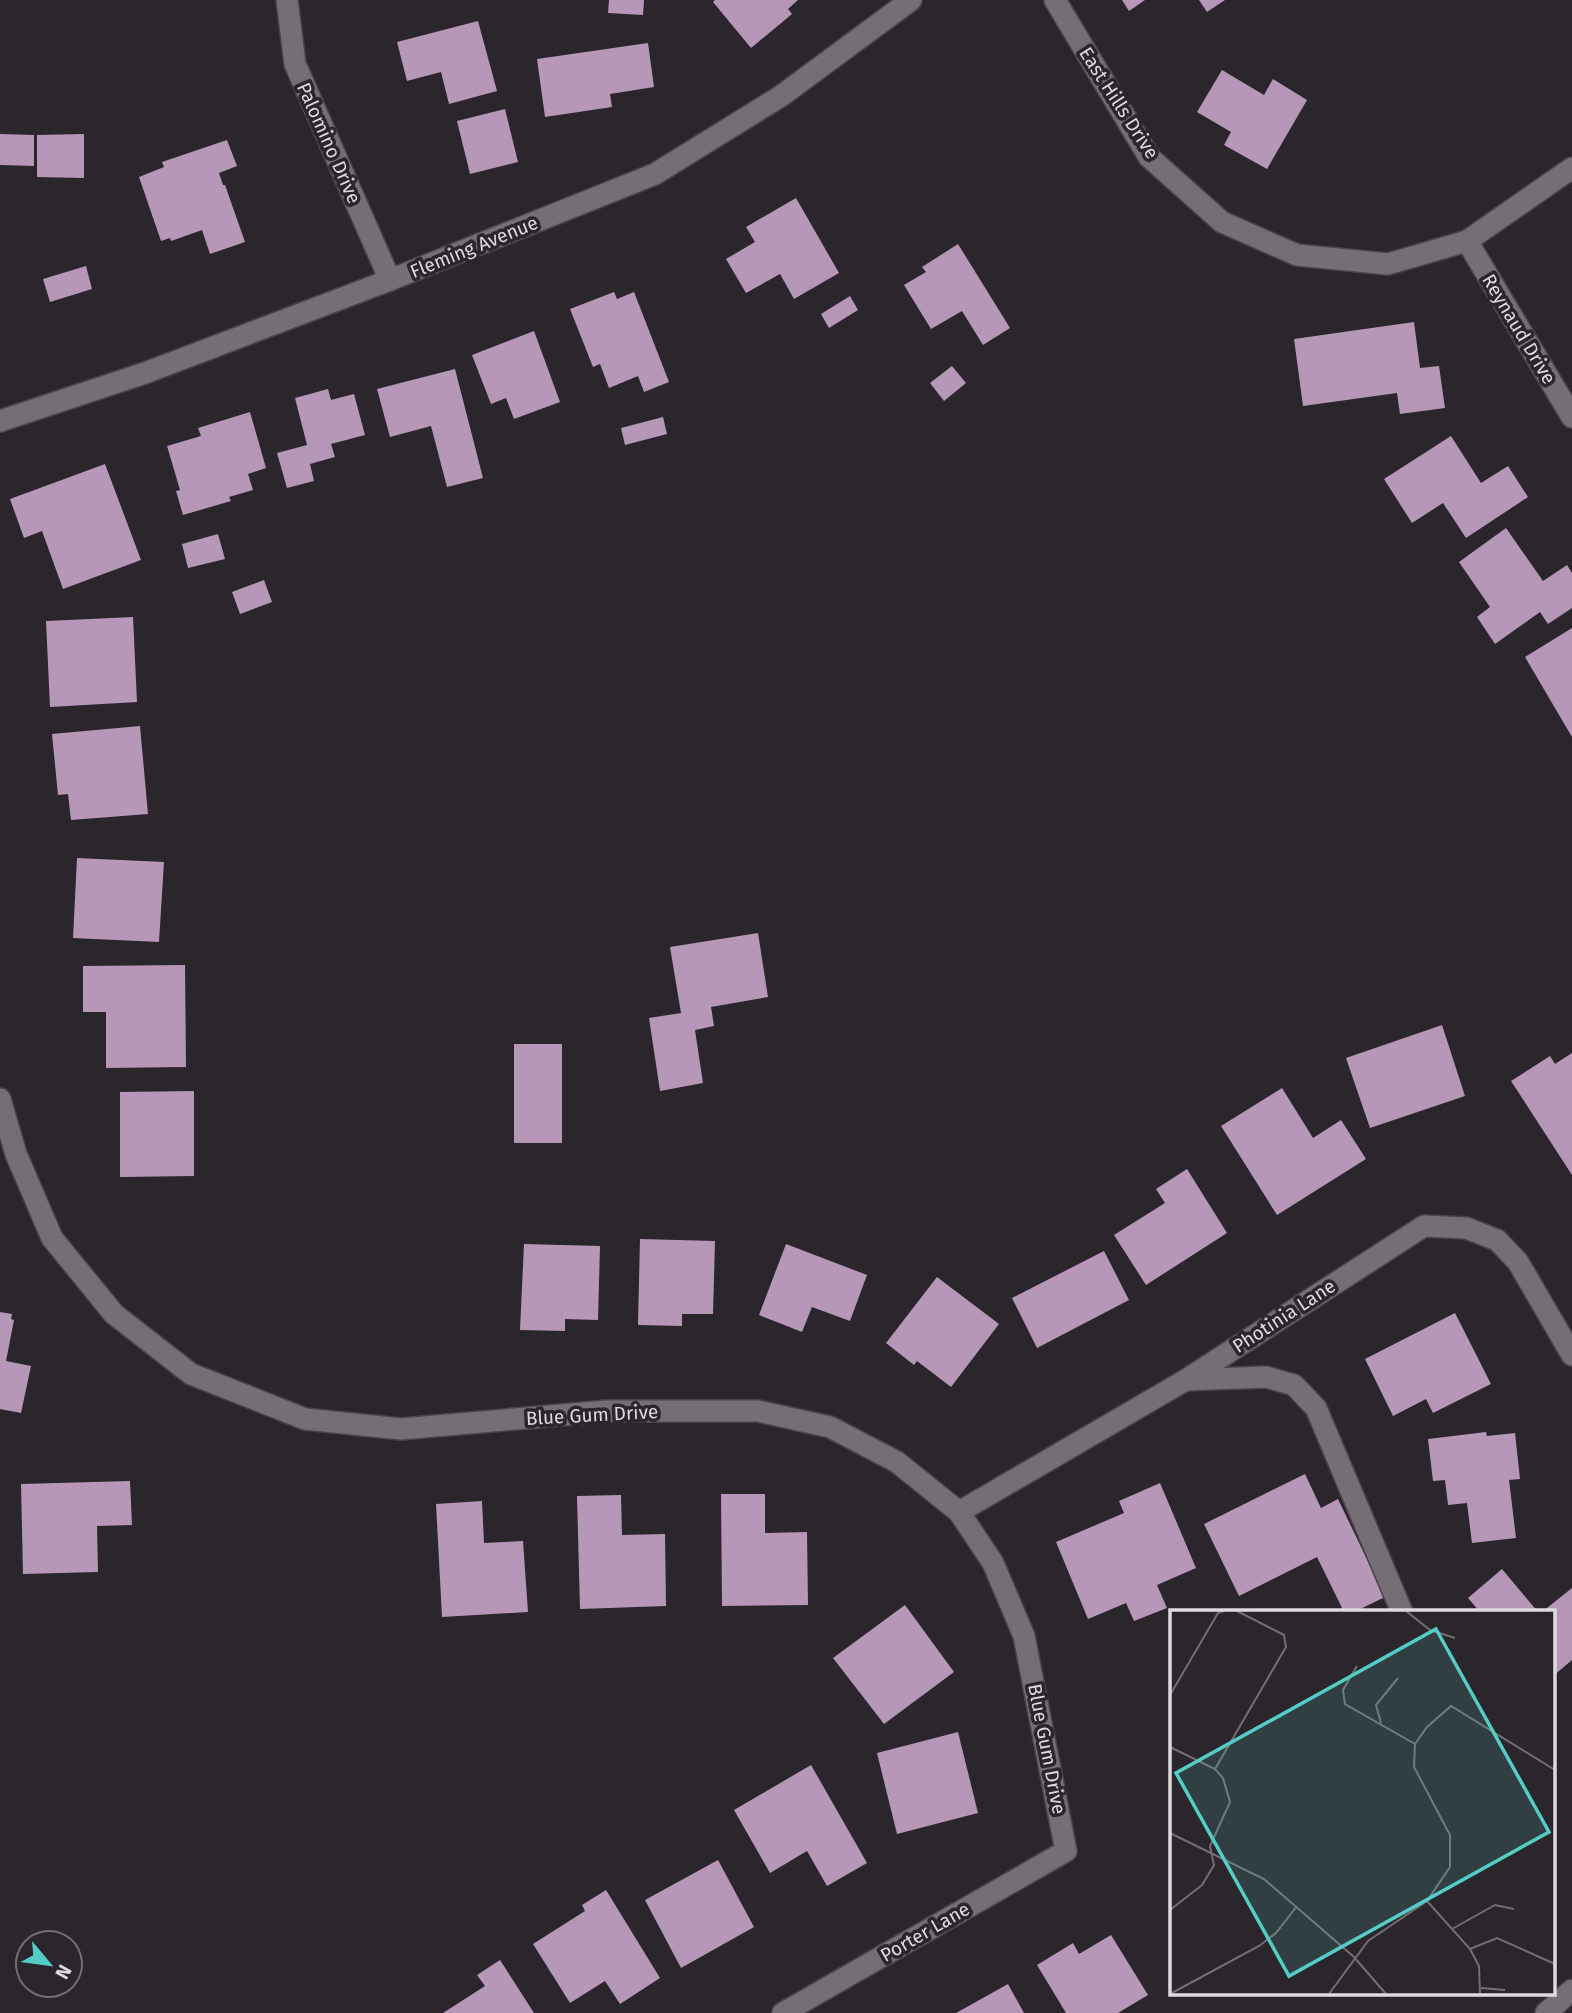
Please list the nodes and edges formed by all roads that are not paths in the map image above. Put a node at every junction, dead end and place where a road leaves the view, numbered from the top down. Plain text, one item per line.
1 (287, 0) edge
2 (911, 0) edge
3 (1055, 0) edge
4 (1572, 168) edge
5 (1467, 241) junction
6 (390, 280) junction
7 (1572, 417) edge
8 (0, 421) edge
9 (0, 1099) edge
10 (1572, 1355) edge
11 (1184, 1381) junction
12 (959, 1512) junction
13 (1401, 1610) edge
14 (1066, 1851) joint
15 (1572, 1990) edge
16 (783, 2013) edge
17 (1546, 2013) edge

1 - 6 street, Palomino Drive
2 - 6 street, Fleming Avenue
3 - 5 street, East Hills Drive
4 - 5 street, East Hills Drive
5 - 7 street, Reynaud Drive
6 - 8 street, Fleming Avenue
9 - 12 street, Blue Gum Drive
10 - 11 street, Photinia Lane
11 - 12 street, Photinia Lane
11 - 13 street
12 - 14 street, Blue Gum Drive
14 - 16 street, Porter Lane
15 - 17 street

